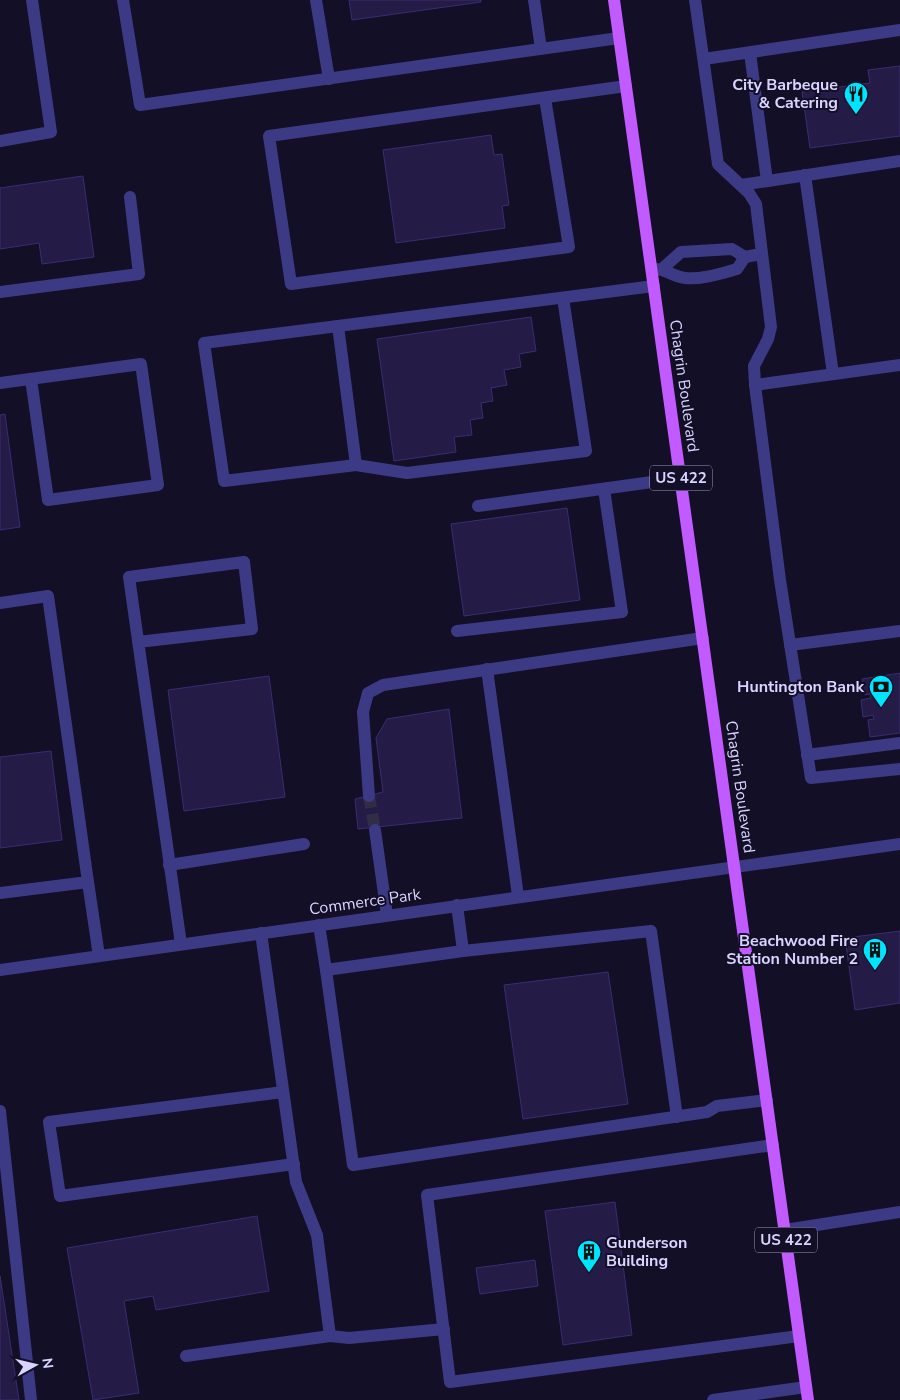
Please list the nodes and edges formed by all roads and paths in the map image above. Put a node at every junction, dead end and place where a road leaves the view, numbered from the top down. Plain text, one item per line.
1 (32, 0) edge
2 (123, 0) edge
3 (316, 0) edge
4 (534, 0) edge
5 (614, 0) edge
6 (695, 0) edge
7 (900, 30) edge
8 (619, 38) junction
9 (541, 49) junction
10 (750, 52) junction
11 (704, 59) junction
12 (329, 79) junction
13 (626, 86) junction
14 (546, 98) junction
15 (0, 141) edge
16 (900, 161) edge
17 (805, 175) junction
18 (767, 181) junction
19 (741, 185) junction
20 (130, 198) dead end
21 (761, 254) junction
22 (745, 257) junction
23 (656, 269) junction
24 (654, 286) junction
25 (0, 292) edge
26 (563, 298) junction
27 (338, 326) junction
28 (900, 365) edge
29 (833, 374) junction
30 (31, 379) junction
31 (0, 383) edge
32 (755, 385) junction
33 (356, 465) junction
34 (681, 478) junction
35 (604, 489) junction
36 (478, 506) dead end
37 (0, 603) edge
38 (456, 631) dead end
39 (900, 631) edge
40 (703, 638) junction
41 (138, 642) junction
42 (790, 645) junction
43 (487, 669) junction
44 (900, 743) edge
45 (807, 755) junction
46 (900, 769) edge
47 (369, 796) tunnel mouth
48 (375, 830) tunnel mouth
49 (304, 844) dead end
50 (900, 844) edge
51 (170, 866) junction
52 (735, 866) junction
53 (88, 882) junction
54 (0, 893) edge
55 (518, 896) junction
56 (457, 905) junction
57 (387, 915) junction
58 (319, 925) junction
59 (261, 933) junction
60 (180, 944) junction
61 (463, 951) junction
62 (99, 956) junction
63 (0, 970) edge
64 (326, 970) junction
65 (283, 1092) junction
66 (767, 1100) junction
67 (0, 1112) edge
68 (677, 1117) junction
69 (773, 1145) junction
70 (294, 1164) junction
71 (900, 1212) edge
72 (785, 1230) junction
73 (444, 1329) junction
74 (330, 1336) junction
75 (799, 1336) junction
76 (186, 1356) dead end
77 (807, 1394) edge
78 (31, 1400) edge
79 (713, 1400) edge

1 - 15 street
2 - 12 street
3 - 12 street
4 - 9 street
5 - 8 main road, Chagrin Boulevard / US 422
6 - 11 street
7 - 10 street
8 - 9 street
8 - 13 main road, Chagrin Boulevard / US 422
9 - 12 street
10 - 11 street
10 - 18 street
11 - 19 street
13 - 14 street
13 - 23 main road, Chagrin Boulevard / US 422
14 - 14 street
16 - 17 street
17 - 18 street
17 - 29 street
18 - 19 street
19 - 21 street
20 - 25 street
21 - 22 street
21 - 32 street
22 - 23 street
22 - 23 street
23 - 24 main road, Chagrin Boulevard / US 422
24 - 26 street
24 - 34 main road, Chagrin Boulevard / US 422
26 - 27 street
26 - 33 street
27 - 33 street
27 - 33 street
28 - 29 street
29 - 32 street
30 - 30 street
30 - 31 street
32 - 42 street
34 - 35 street
34 - 40 main road, Chagrin Boulevard / US 422
35 - 36 street
35 - 38 street
37 - 53 street
39 - 42 street
40 - 43 street
40 - 52 main road, Chagrin Boulevard / US 422
41 - 41 street
41 - 51 street
42 - 45 street
43 - 47 street
43 - 55 street
44 - 45 street
45 - 46 street
48 - 57 street
49 - 51 street
50 - 52 street, Commerce Park
51 - 60 street
52 - 55 street, Commerce Park
52 - 66 main road, Chagrin Boulevard / US 422
53 - 54 street
53 - 62 street
55 - 56 street, Commerce Park
56 - 57 street, Commerce Park
56 - 61 street
57 - 58 street, Commerce Park
58 - 59 street, Commerce Park
58 - 64 street
59 - 60 street, Commerce Park
59 - 65 street
60 - 62 street, Commerce Park
61 - 64 street
61 - 68 street
62 - 63 street, Commerce Park
64 - 68 street
65 - 70 street
65 - 70 street
66 - 68 street
66 - 69 main road, Chagrin Boulevard / US 422
67 - 78 street
69 - 72 main road, Chagrin Boulevard / US 422
69 - 73 street
70 - 74 street
71 - 72 street
72 - 75 main road, Chagrin Boulevard / US 422
73 - 74 street
73 - 75 street
74 - 76 street
75 - 77 main road, Chagrin Boulevard / US 422
77 - 79 street

